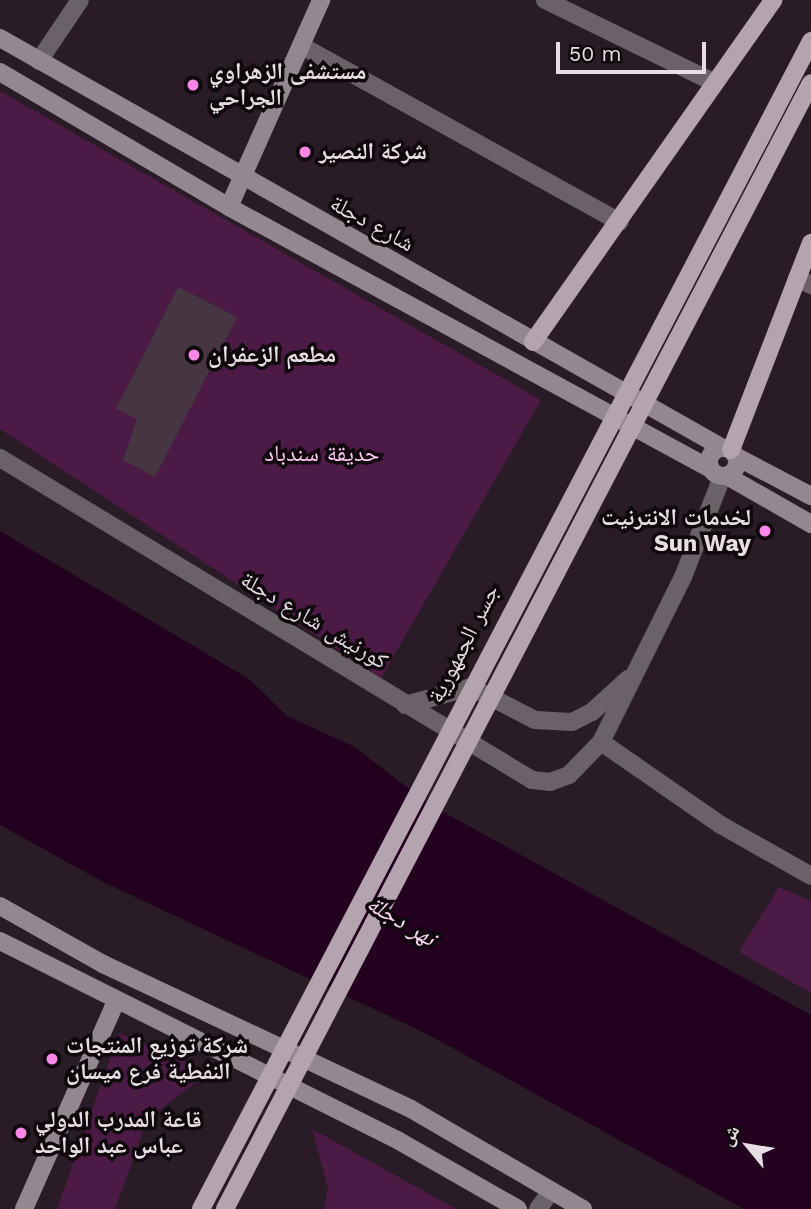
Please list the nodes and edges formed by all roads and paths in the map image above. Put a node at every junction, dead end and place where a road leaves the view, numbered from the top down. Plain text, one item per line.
1 (80, 0) edge
2 (321, 0) edge
3 (545, 0) edge
4 (773, 0) edge
5 (0, 38) edge
6 (811, 41) edge
7 (302, 46) junction
8 (39, 61) junction
9 (0, 72) edge
10 (715, 83) junction
11 (811, 83) edge
12 (239, 178) junction
13 (229, 207) junction
14 (620, 222) junction
15 (811, 243) edge
16 (804, 282) edge
17 (533, 342) junction
18 (730, 452) junction
19 (0, 458) edge
20 (720, 474) junction
21 (811, 496) edge
22 (811, 524) edge
23 (635, 671) junction
24 (405, 705) junction
25 (601, 742) junction
26 (811, 876) edge
27 (0, 906) edge
28 (0, 941) edge
29 (116, 1001) junction
30 (551, 1191) junction
31 (24, 1209) edge
32 (201, 1209) edge
33 (225, 1209) edge
34 (518, 1209) edge
35 (538, 1209) edge
36 (583, 1209) edge

1 - 8 street
2 - 7 main road
3 - 10 street
4 - 10 main road
5 - 8 main road, شارع دجلة
6 - 32 main road, جسر الجمهورية
7 - 12 main road
7 - 14 street
8 - 12 main road, شارع دجلة
9 - 13 main road
10 - 14 main road
11 - 33 main road
12 - 13 main road
12 - 17 main road, شارع دجلة
13 - 20 main road
14 - 17 main road
15 - 16 main road
16 - 18 main road
17 - 18 main road, شارع دجلة
18 - 20 main road
18 - 20 main road
18 - 21 main road, شارع دجلة
19 - 24 street, كورنيش شارع دجلة
20 - 22 main road
20 - 23 street, كورنيش شارع دجلة
23 - 24 street
23 - 25 street, كورنيش شارع دجلة
24 - 25 street, كورنيش شارع دجلة
25 - 26 street
27 - 30 main road
28 - 29 main road
29 - 31 main road
29 - 34 main road
30 - 35 street
30 - 36 main road

